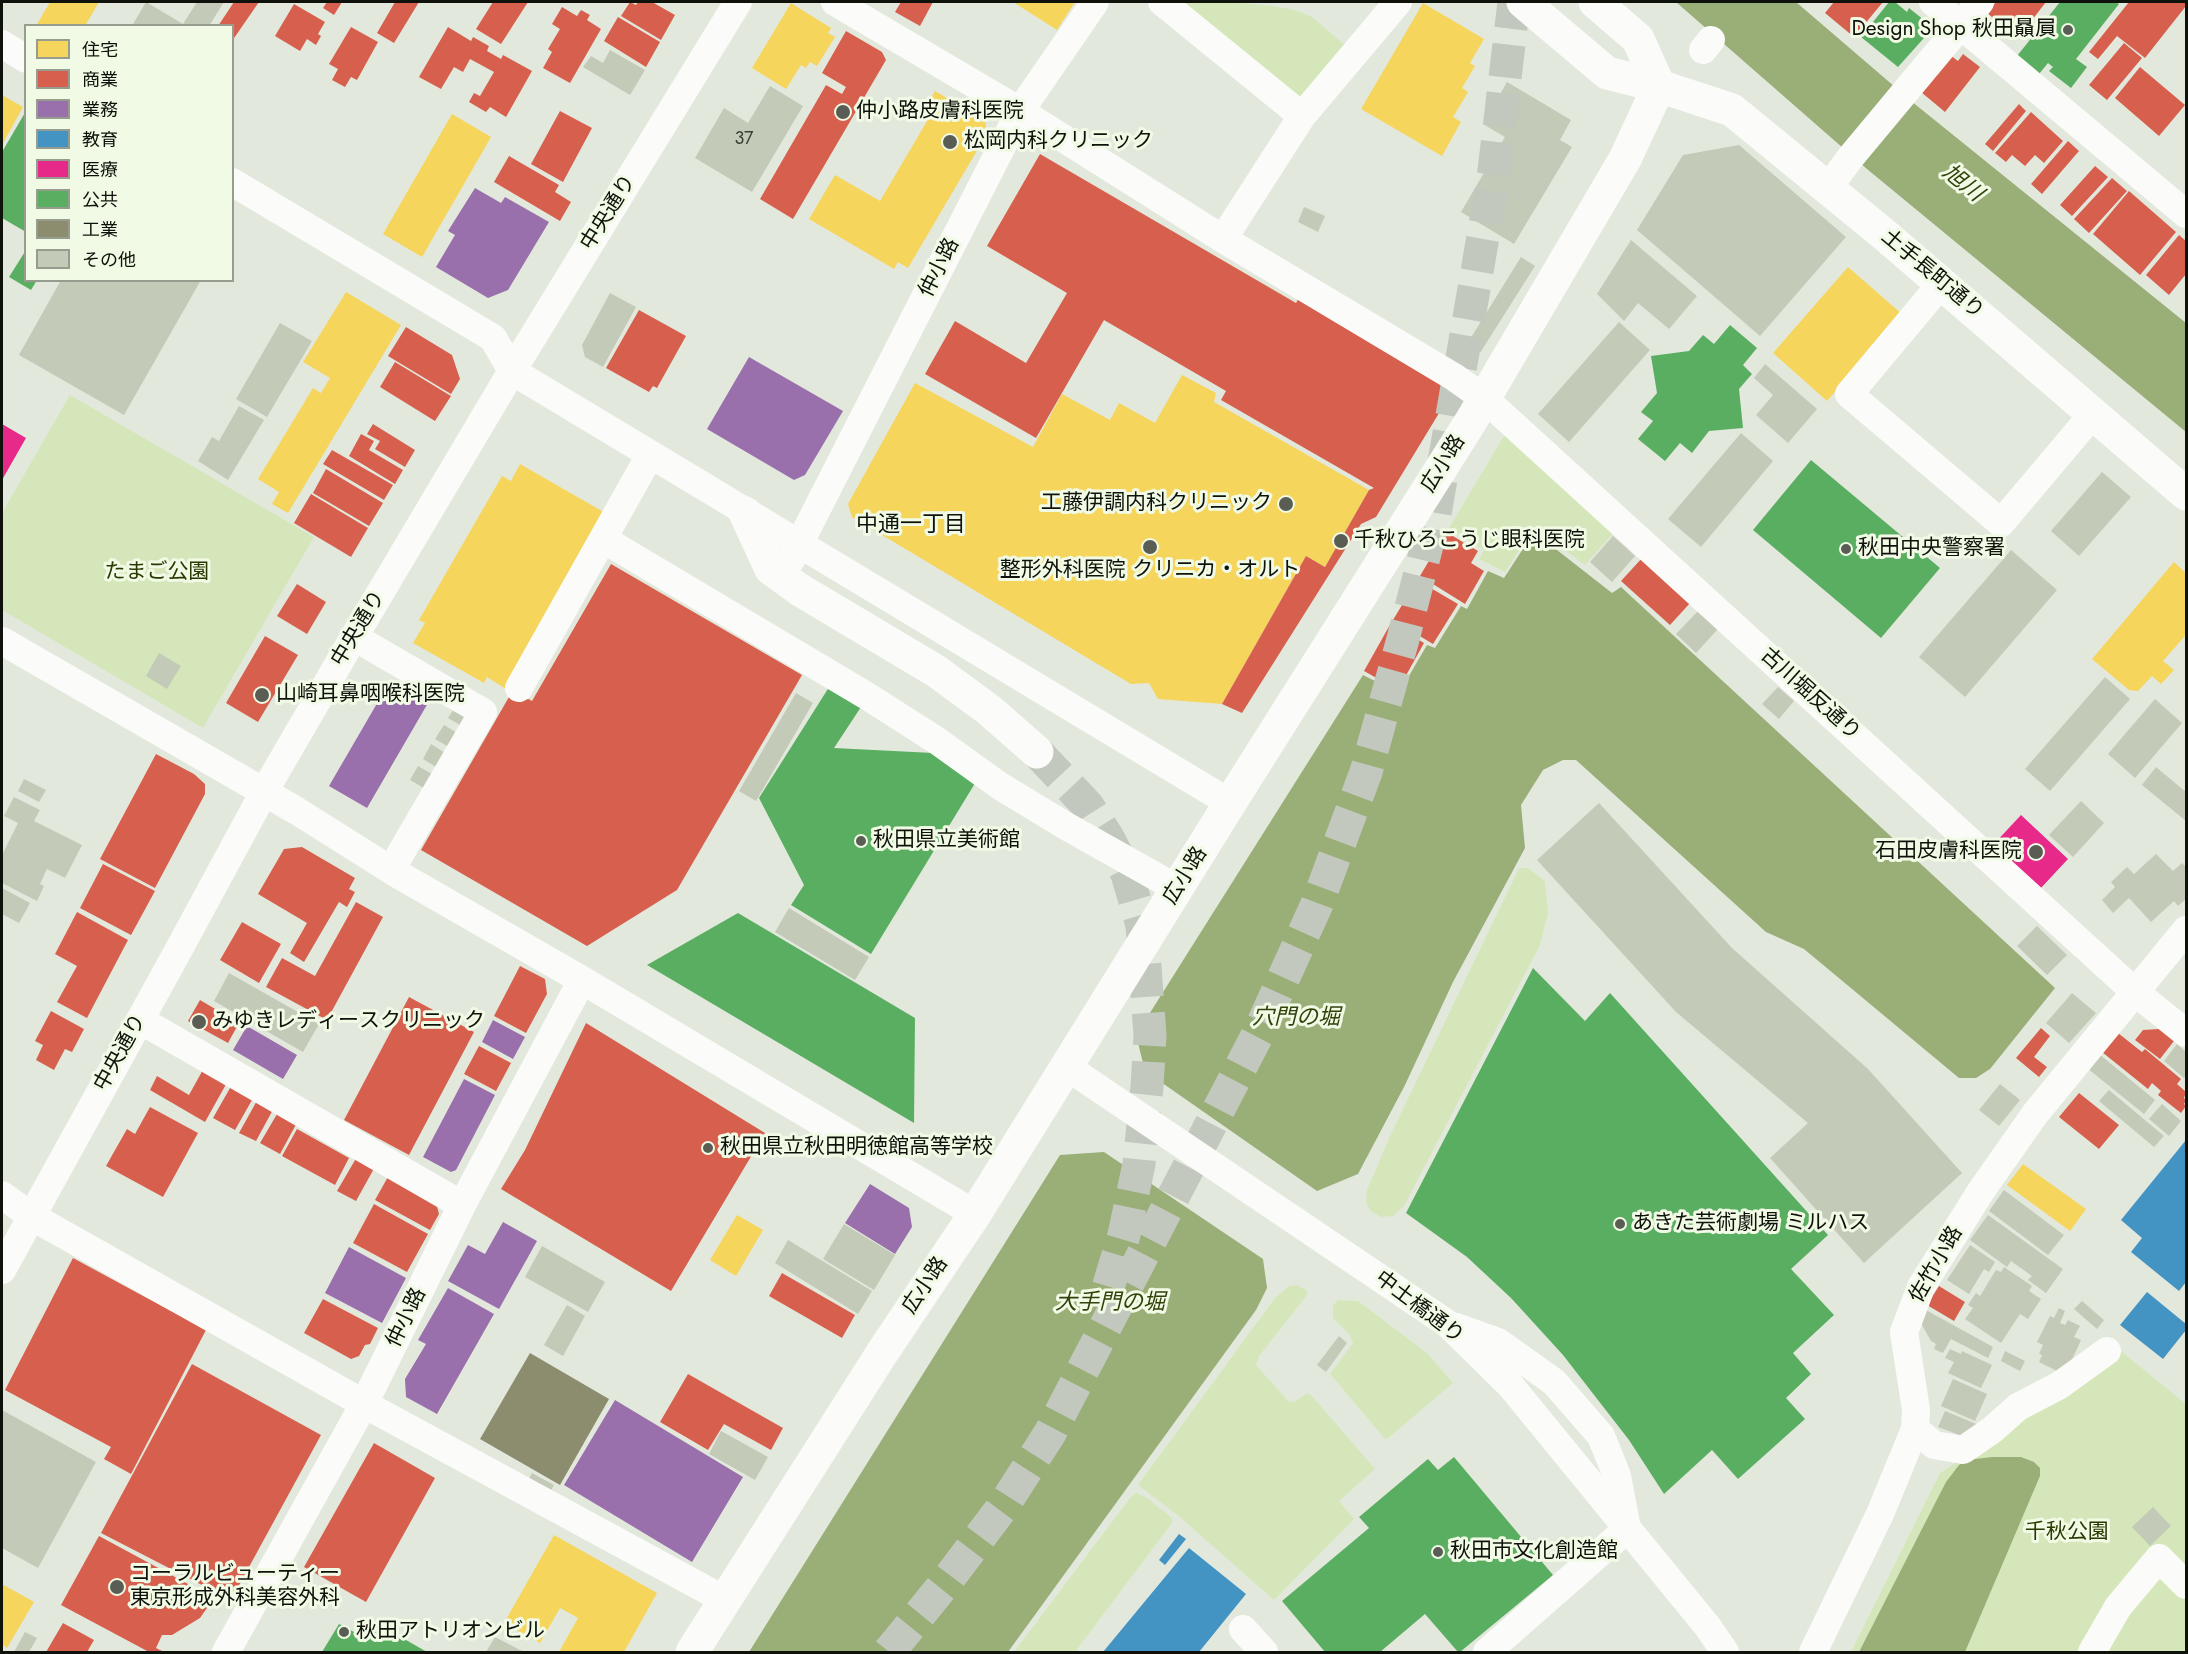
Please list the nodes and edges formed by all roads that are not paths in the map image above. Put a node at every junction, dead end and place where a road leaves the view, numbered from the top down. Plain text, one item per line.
1 (738, 2) edge
2 (835, 2) edge
3 (1095, 2) edge
4 (1162, 2) edge
5 (1398, 2) edge
6 (1523, 2) edge
7 (1595, 2) edge
8 (1933, 2) edge
9 (1980, 2) edge
10 (1962, 26) junction
11 (2, 44) edge
12 (24, 57) edge
13 (1659, 86) junction
14 (1020, 111) junction
15 (1302, 116) junction
16 (234, 183) edge
17 (1828, 188) junction
18 (2187, 214) edge
19 (1223, 239) junction
20 (1942, 283) junction
21 (512, 371) junction
22 (1485, 399) junction
23 (2093, 414) junction
24 (650, 455) junction
25 (2187, 494) edge
26 (746, 513) junction
27 (603, 539) junction
28 (799, 544) junction
29 (782, 577) junction
30 (354, 637) junction
31 (2, 641) edge
32 (519, 688) dead end
33 (1036, 752) tunnel mouth
34 (264, 792) junction
35 (1230, 803) junction
36 (391, 870) junction
37 (1178, 889) junction
38 (2187, 930) edge
39 (582, 980) junction
40 (2135, 992) junction
41 (140, 1020) junction
42 (2187, 1033) edge
43 (1067, 1067) junction
44 (2, 1195) edge
45 (462, 1205) junction
46 (975, 1214) junction
47 (31, 1216) junction
48 (2, 1270) edge
49 (1448, 1324) junction
50 (2106, 1351) dead end
51 (364, 1404) junction
52 (1915, 1429) junction
53 (1627, 1529) junction
54 (2187, 1584) edge
55 (725, 1600) junction
56 (1244, 1629) dead end
57 (226, 1653) edge
58 (692, 1653) edge
59 (1264, 1653) edge
60 (1487, 1653) edge
61 (1725, 1653) edge
62 (1813, 1653) edge
63 (2092, 1653) edge

1 - 21 street, 中央通り
2 - 14 street, 古川堀反通り
3 - 14 street, 仲小路
4 - 15 street
5 - 15 street
6 - 13 main road, 土手長町通り
7 - 13 main road
8 - 10 street
9 - 10 street
10 - 17 street
10 - 18 street
11 - 12 street
13 - 17 main road, 土手長町通り
13 - 22 main road, 広小路
14 - 19 street, 古川堀反通り
14 - 28 street, 仲小路
15 - 19 street
16 - 21 street
17 - 20 main road, 土手長町通り
19 - 22 street, 古川堀反通り
20 - 23 main road, 土手長町通り
20 - 23 street
21 - 24 street
21 - 30 street, 中央通り
22 - 35 main road, 広小路
22 - 40 street, 古川堀反通り
23 - 25 main road, 土手長町通り
24 - 26 street
24 - 27 street
26 - 28 street
26 - 29 main road
27 - 32 street
27 - 37 street
28 - 29 street, 仲小路
28 - 35 street
29 - 33 main road
30 - 34 street, 中央通り
30 - 36 street
31 - 34 street
34 - 36 street
34 - 41 street, 中央通り
35 - 37 main road, 広小路
36 - 39 street
37 - 43 main road, 広小路
38 - 40 street, 佐竹小路
39 - 45 street, 仲小路
39 - 46 street
40 - 42 street, 古川堀反通り
40 - 52 street, 佐竹小路
41 - 45 street
41 - 47 street, 中央通り
43 - 46 main road, 広小路
43 - 49 street, 中土橋通り
44 - 47 street
45 - 51 street, 仲小路
46 - 55 main road, 広小路
47 - 48 street, 中央通り
47 - 51 street
49 - 53 street, 中土橋通り
49 - 53 street
50 - 52 street
51 - 55 street
51 - 57 street, 仲小路
52 - 62 street, 佐竹小路
53 - 60 street
53 - 61 street, 中土橋通り
54 - 63 street
55 - 58 main road, 広小路
56 - 59 street

